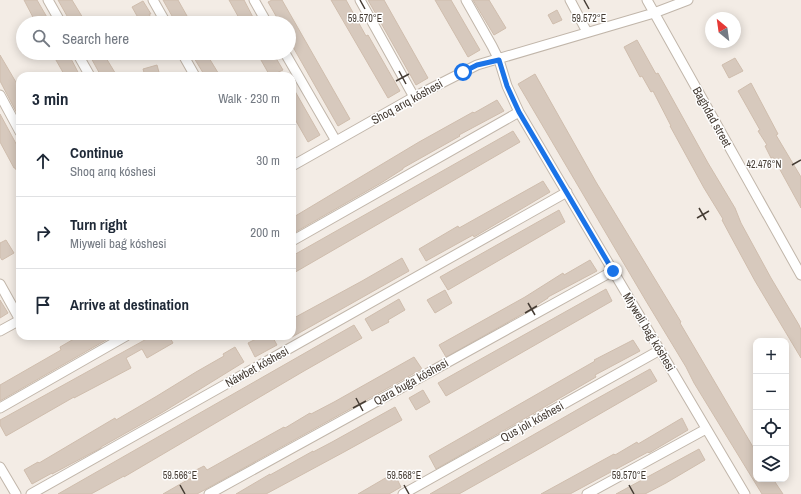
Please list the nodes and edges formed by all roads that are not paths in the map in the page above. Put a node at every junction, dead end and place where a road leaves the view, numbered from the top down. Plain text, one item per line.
1 (48, 0) edge
2 (153, 0) edge
3 (254, 0) edge
4 (360, 0) edge
5 (466, 0) edge
6 (570, 0) edge
7 (647, 0) edge
8 (688, 0) edge
9 (654, 13) junction
10 (57, 16) edge
11 (162, 16) edge
12 (263, 16) edge
13 (587, 32) junction
14 (81, 60) edge
15 (186, 60) edge
16 (289, 60) edge
17 (499, 60) junction
18 (88, 72) edge
19 (193, 72) edge
20 (0, 95) edge
21 (414, 97) junction
22 (519, 112) junction
23 (16, 125) edge
24 (336, 141) junction
25 (296, 164) edge
26 (567, 192) junction
27 (296, 239) edge
28 (613, 271) junction
29 (801, 275) edge
30 (0, 284) edge
31 (16, 313) edge
32 (16, 322) edge
33 (0, 331) edge
34 (119, 340) edge
35 (660, 350) junction
36 (0, 408) edge
37 (706, 429) junction
38 (0, 467) edge
39 (16, 494) edge
40 (31, 494) edge
41 (208, 494) edge
42 (403, 494) edge
43 (587, 494) edge
44 (745, 494) edge

1 - 10 street
2 - 11 street
3 - 12 street
4 - 21 street
5 - 17 street, Miyweli baǵ kóshesi
6 - 13 street
7 - 9 street, Baghdad street
8 - 9 street, Shoq arıq kóshesi
9 - 13 street, Shoq arıq kóshesi
9 - 29 street, Baghdad street
13 - 17 street, Shoq arıq kóshesi
14 - 18 street
15 - 19 street
16 - 24 street
17 - 21 street, Shoq arıq kóshesi
17 - 22 street, Miyweli baǵ kóshesi
20 - 23 street
21 - 24 street, Shoq arıq kóshesi
22 - 26 street, Miyweli baǵ kóshesi
22 - 27 street
24 - 25 street, Shoq arıq kóshesi
26 - 28 street, Miyweli baǵ kóshesi
26 - 40 street, Náwbet kóshesi
28 - 35 street, Miyweli baǵ kóshesi
28 - 41 street, Qara buǵa kóshesi
30 - 31 street
32 - 33 street
34 - 36 street
35 - 37 street, Miyweli baǵ kóshesi
35 - 42 street, Qus jolı kóshesi
37 - 43 street
37 - 44 street, Miyweli baǵ kóshesi
38 - 39 street

